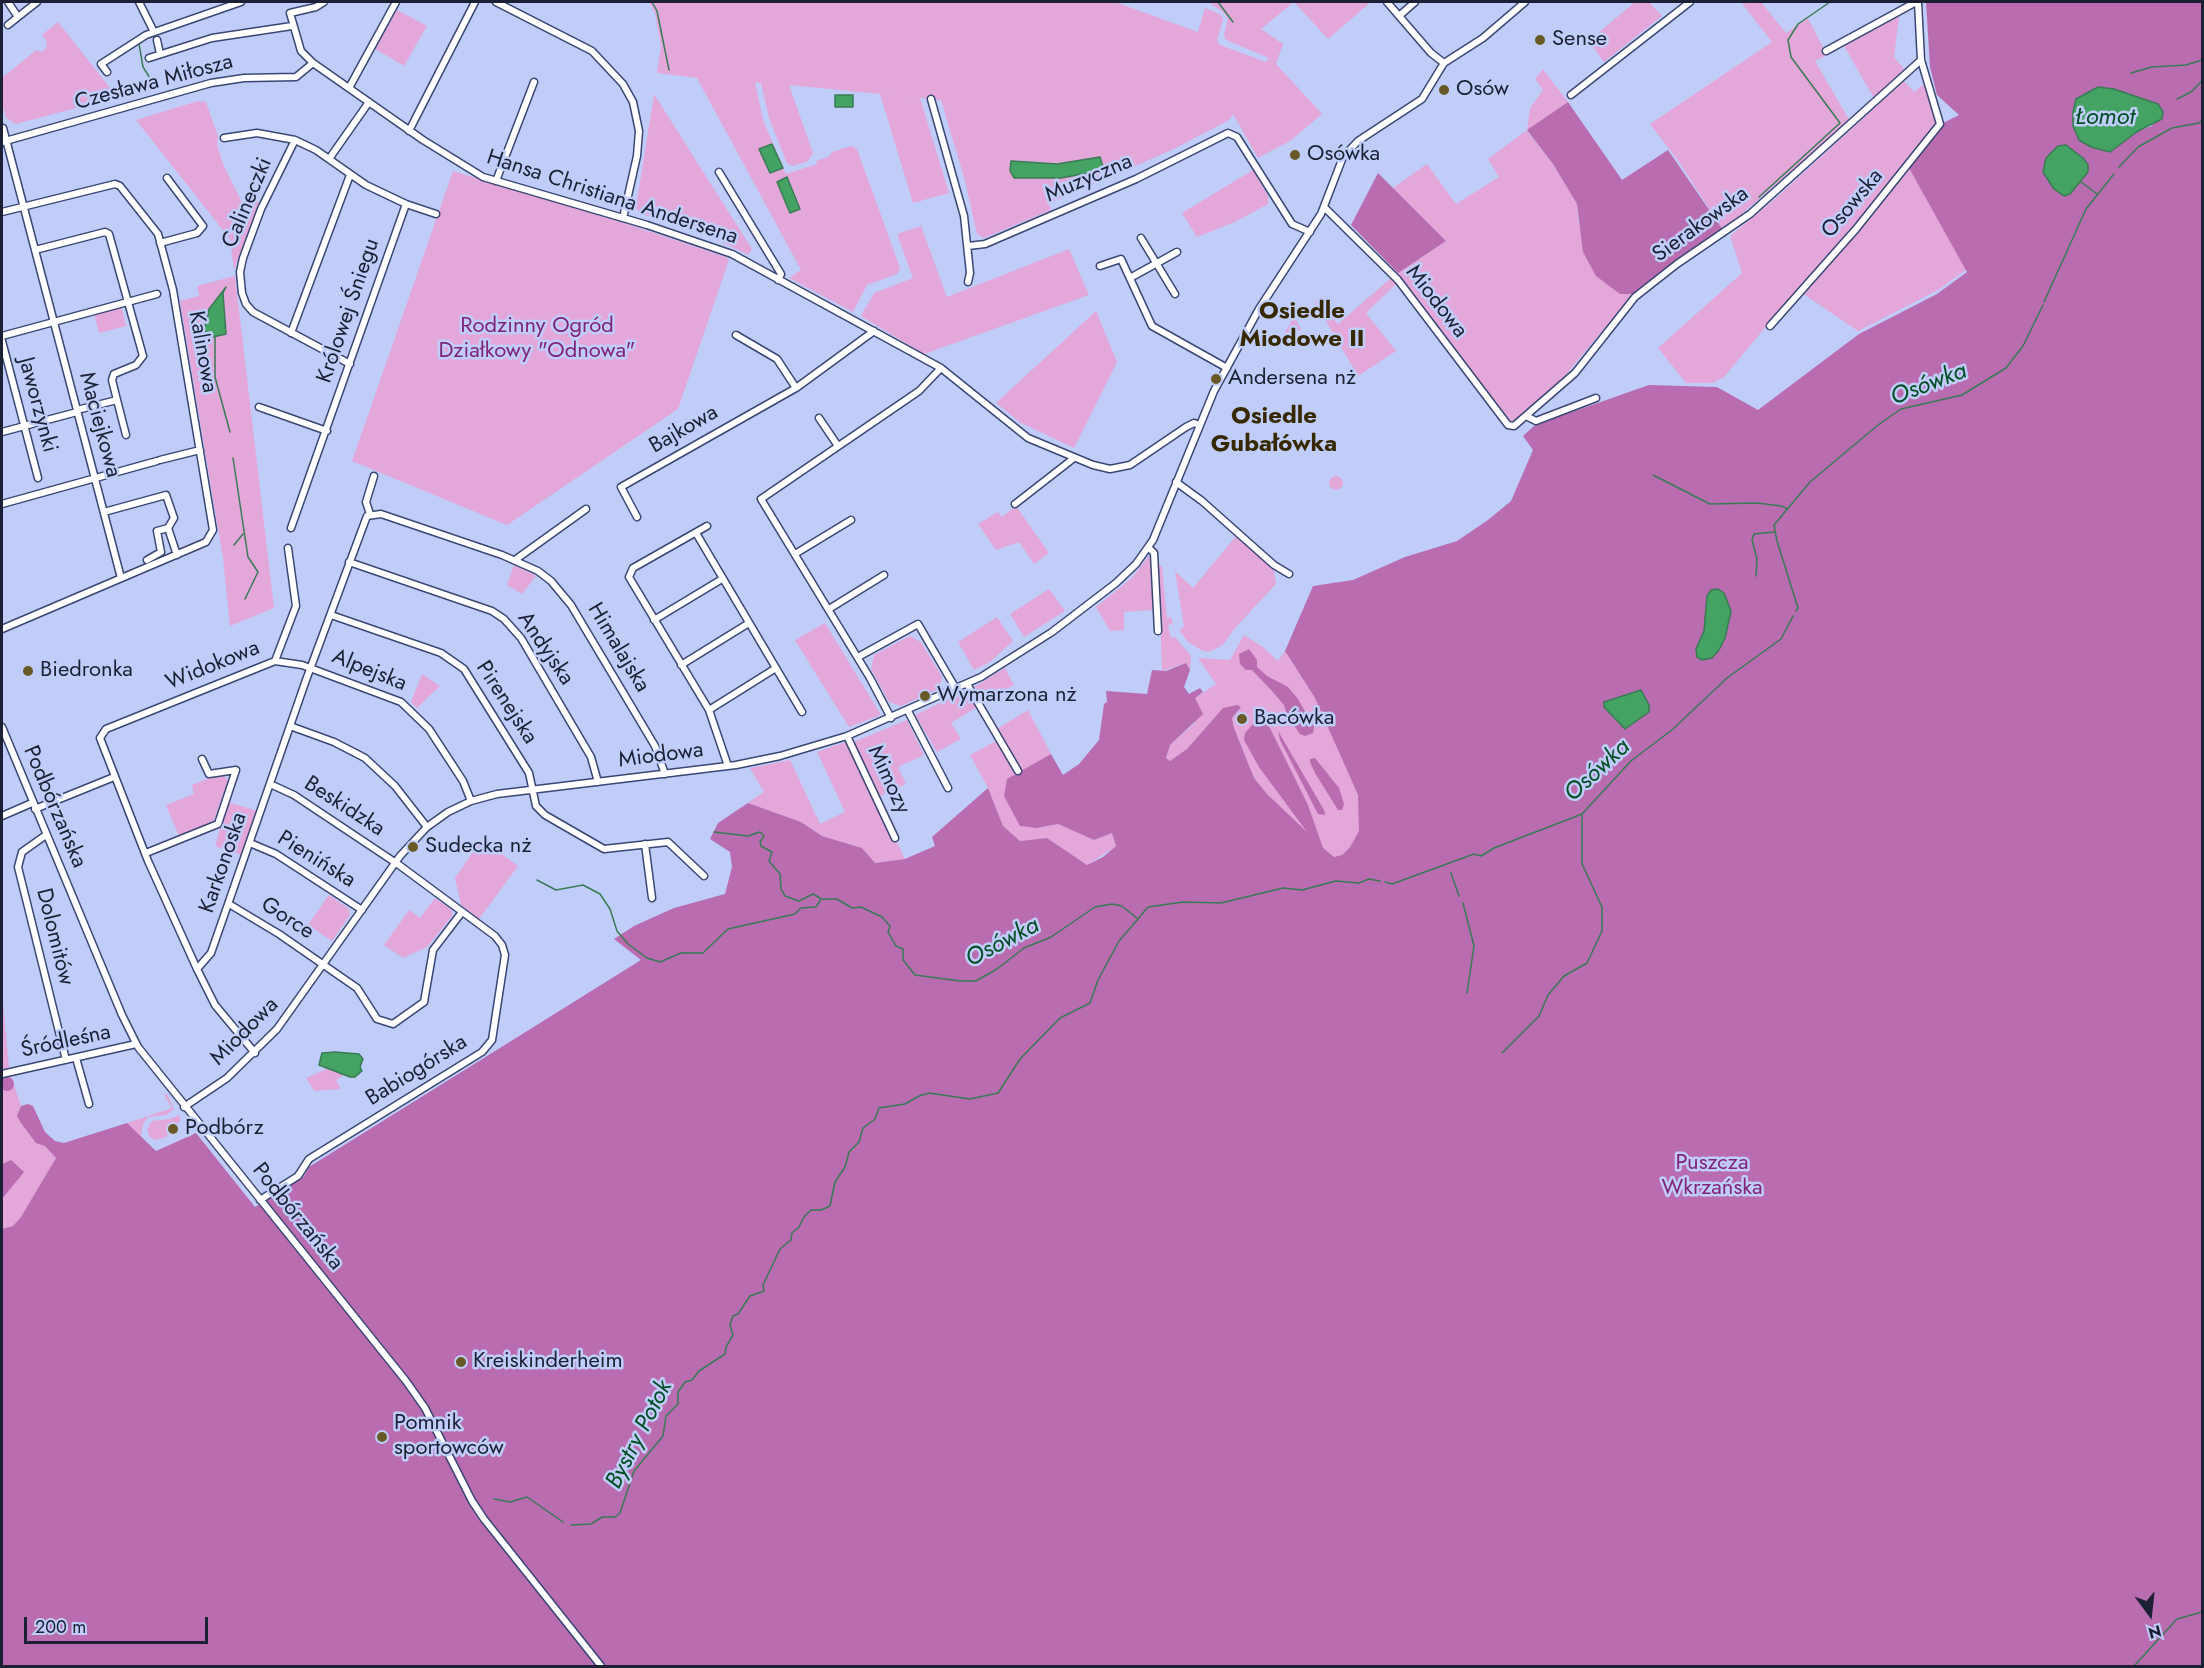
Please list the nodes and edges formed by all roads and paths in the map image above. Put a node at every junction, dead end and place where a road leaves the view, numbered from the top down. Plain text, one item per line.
1 (8, 2) edge
2 (37, 2) edge
3 (139, 2) edge
4 (240, 2) edge
5 (324, 2) edge
6 (396, 2) edge
7 (475, 2) edge
8 (496, 2) edge
9 (1387, 2) edge
10 (1415, 2) edge
11 (1526, 2) edge
12 (1690, 2) edge
13 (1917, 2) edge
14 (1399, 16) junction
15 (18, 17) junction
16 (8, 25) dead end
17 (292, 26) junction
18 (154, 32) junction
19 (157, 40) dead end
20 (1826, 51) dead end
21 (160, 54) junction
22 (149, 58) dead end
23 (1921, 60) junction
24 (313, 63) junction
25 (1444, 63) junction
26 (107, 72) dead end
27 (534, 82) dead end
28 (349, 88) junction
29 (1571, 95) dead end
30 (931, 99) dead end
31 (369, 102) junction
32 (3, 128) edge
33 (409, 130) junction
34 (224, 138) dead end
35 (295, 140) junction
36 (4, 142) edge
37 (329, 159) junction
38 (719, 172) dead end
39 (350, 175) junction
40 (167, 177) dead end
41 (495, 181) junction
42 (406, 204) junction
43 (24, 206) junction
44 (1324, 207) junction
45 (2, 212) edge
46 (436, 214) dead end
47 (623, 218) junction
48 (1310, 232) junction
49 (1141, 238) dead end
50 (160, 243) junction
51 (969, 246) junction
52 (35, 250) junction
53 (1176, 252) dead end
54 (1156, 264) junction
55 (1100, 266) dead end
56 (1130, 278) junction
57 (778, 280) junction
58 (968, 282) dead end
59 (158, 294) dead end
60 (1175, 294) dead end
61 (127, 302) junction
62 (54, 322) junction
63 (1770, 326) dead end
64 (874, 331) junction
65 (291, 333) junction
66 (736, 335) dead end
67 (2, 336) edge
68 (2, 341) edge
69 (350, 364) junction
70 (941, 368) junction
71 (1227, 373) junction
72 (796, 388) junction
73 (1596, 398) dead end
74 (117, 400) junction
75 (259, 407) dead end
76 (77, 411) junction
77 (1528, 417) junction
78 (819, 418) dead end
79 (1200, 425) junction
80 (24, 426) junction
81 (1512, 426) joint
82 (327, 431) junction
83 (2, 432) edge
84 (126, 435) dead end
85 (838, 446) junction
86 (200, 450) junction
87 (1074, 458) junction
88 (374, 476) dead end
89 (38, 478) dead end
90 (95, 478) junction
91 (1176, 483) junction
92 (2, 504) edge
93 (1015, 504) dead end
94 (586, 509) dead end
95 (104, 512) junction
96 (370, 514) junction
97 (637, 517) dead end
98 (851, 520) dead end
99 (707, 526) dead end
100 (168, 528) junction
101 (291, 528) dead end
102 (696, 533) junction
103 (288, 548) dead end
104 (1149, 548) junction
105 (795, 554) junction
106 (177, 555) junction
107 (147, 560) dead end
108 (515, 560) junction
109 (349, 562) junction
110 (1289, 574) dead end
111 (884, 575) dead end
112 (121, 579) junction
113 (722, 579) junction
114 (829, 609) junction
115 (331, 615) junction
116 (654, 620) junction
117 (749, 622) junction
118 (2, 629) edge
119 (1158, 631) dead end
120 (858, 657) junction
121 (275, 661) junction
122 (681, 665) junction
123 (311, 668) junction
124 (776, 668) junction
125 (967, 684) junction
126 (956, 689) junction
127 (709, 710) junction
128 (909, 711) junction
129 (802, 712) dead end
130 (891, 718) junction
131 (290, 726) junction
132 (2, 727) edge
133 (847, 736) junction
134 (202, 759) dead end
135 (1012, 762) junction
136 (728, 766) junction
137 (1006, 766) dead end
138 (1018, 771) dead end
139 (664, 774) junction
140 (114, 777) junction
141 (598, 782) junction
142 (270, 784) junction
143 (948, 788) dead end
144 (533, 789) junction
145 (471, 801) junction
146 (34, 806) junction
147 (2, 816) edge
148 (427, 828) junction
149 (46, 835) junction
150 (895, 838) dead end
151 (250, 843) junction
152 (645, 844) junction
153 (146, 853) junction
154 (395, 862) junction
155 (704, 876) dead end
156 (652, 898) dead end
157 (229, 904) junction
158 (362, 910) junction
159 (462, 912) junction
160 (325, 965) junction
161 (197, 969) junction
162 (136, 1044) junction
163 (255, 1053) junction
164 (76, 1058) junction
165 (66, 1060) junction
166 (2, 1074) edge
167 (89, 1104) dead end
168 (184, 1107) junction
169 (260, 1200) junction
170 (601, 1666) edge

1 - 15 street
2 - 15 street
3 - 18 street
4 - 18 street
5 - 17 street
6 - 28 street
7 - 33 street
8 - 47 street
9 - 14 street
10 - 14 street
11 - 25 street, Miodowa
12 - 29 street
13 - 20 street
13 - 23 street, Osowska
14 - 25 street
15 - 16 street
17 - 21 street
17 - 24 street
18 - 26 street
19 - 21 street
21 - 22 street
23 - 63 street, Osowska
23 - 77 street, Sierakowska
24 - 28 street, Hansa Christiana Andersena
24 - 36 street, Czesława Miłosza
25 - 44 street, Miodowa
27 - 41 street
28 - 31 street, Hansa Christiana Andersena
30 - 51 street
31 - 33 street, Hansa Christiana Andersena
31 - 37 street
32 - 36 street, Maciejkowa
33 - 41 street, Hansa Christiana Andersena
34 - 35 street
35 - 37 street
35 - 65 street, Calineczki
36 - 43 street, Maciejkowa
37 - 39 street
38 - 57 street
39 - 42 street
39 - 65 street
40 - 50 street
41 - 47 street, Hansa Christiana Andersena
42 - 46 street
42 - 69 street, Królowej Śniegu
43 - 45 street
43 - 50 street, Kalinowa
43 - 52 street, Maciejkowa
44 - 48 street, Miodowa
44 - 81 street, Miodowa
47 - 57 street, Hansa Christiana Andersena
48 - 51 street, Muzyczna
48 - 71 street, Miodowa
49 - 54 street
50 - 86 street, Kalinowa
51 - 58 street
52 - 61 street
52 - 62 street, Maciejkowa
53 - 54 street
54 - 56 street
54 - 60 street
55 - 56 street
56 - 71 street
57 - 64 street, Hansa Christiana Andersena
59 - 61 street, Jaworzynki
61 - 62 street, Jaworzynki
61 - 74 street
62 - 67 street, Jaworzynki
62 - 76 street, Maciejkowa
64 - 70 street, Hansa Christiana Andersena
64 - 72 street, Bajkowa
65 - 69 street, Calineczki
66 - 72 street
68 - 80 street, Jaworzynki
69 - 82 street, Królowej Śniegu
70 - 85 street
70 - 87 street, Hansa Christiana Andersena
71 - 79 street, Miodowa
72 - 97 street, Bajkowa
73 - 77 street
74 - 76 street
74 - 84 street
75 - 82 street
76 - 80 street
76 - 90 street, Maciejkowa
77 - 81 street, Sierakowska
78 - 85 street
79 - 87 street, Hansa Christiana Andersena
79 - 91 street, Miodowa
80 - 83 street
80 - 89 street, Jaworzynki
82 - 101 street, Królowej Śniegu
85 - 105 street
86 - 90 street
86 - 106 street, Kalinowa
87 - 93 street
88 - 96 street
90 - 92 street
90 - 95 street, Maciejkowa
91 - 104 street, Miodowa
91 - 110 street
94 - 108 street
95 - 100 street
95 - 112 street, Maciejkowa
96 - 108 street, Himalajska
96 - 109 street
98 - 105 street
99 - 102 street
100 - 106 street
100 - 107 street
102 - 113 street
102 - 116 street
103 - 121 street, Widokowa
104 - 119 street
104 - 125 street, Miodowa
105 - 114 street
106 - 112 street, Kalinowa
108 - 139 street, Himalajska
109 - 115 street
109 - 141 street, Andyjska
111 - 114 street
112 - 118 street
113 - 116 street
113 - 117 street
114 - 120 street
115 - 123 street
115 - 144 street, Pirenejska
116 - 122 street
117 - 122 street
117 - 124 street
120 - 126 street
120 - 130 street
121 - 123 street, Alpejska
121 - 140 street, Widokowa
122 - 127 street
123 - 131 street, Karkonoska
123 - 145 street, Alpejska
124 - 127 street
124 - 129 street
125 - 126 street, Miodowa
125 - 135 street
126 - 128 street, Miodowa
127 - 136 street
128 - 130 street, Miodowa
128 - 143 street
130 - 133 street, Miodowa
131 - 142 street, Karkonoska
131 - 148 street
132 - 146 street, Podbórzańska
133 - 136 street, Miodowa
133 - 150 street, Mimozy
134 - 153 street
135 - 137 street
135 - 138 street
136 - 139 street, Miodowa
139 - 141 street, Miodowa
140 - 146 street
140 - 153 street, Widokowa
141 - 144 street, Miodowa
142 - 151 street, Karkonoska
142 - 154 street, Beskidzka
144 - 145 street, Miodowa
144 - 152 street, Pirenejska
145 - 148 street, Miodowa
146 - 147 street
146 - 149 street, Podbórzańska
148 - 154 street, Miodowa
149 - 162 street, Podbórzańska
149 - 165 street, Dolomitów
151 - 157 street, Karkonoska
151 - 158 street, Pienińska
152 - 155 street, Pirenejska
152 - 156 street
153 - 161 street, Widokowa
154 - 158 street, Miodowa
154 - 159 street, Babiogórska
157 - 160 street, Gorce
157 - 161 street, Karkonoska
158 - 160 street, Miodowa
159 - 160 street, Gorce
159 - 169 street, Babiogórska
160 - 163 street, Miodowa
161 - 163 street
162 - 164 street, Śródleśna
162 - 168 street, Podbórzańska
163 - 168 street, Miodowa
164 - 165 street, Śródleśna
164 - 167 street
165 - 166 street, Śródleśna
168 - 169 street, Podbórzańska
169 - 170 street, Podbórzańska

